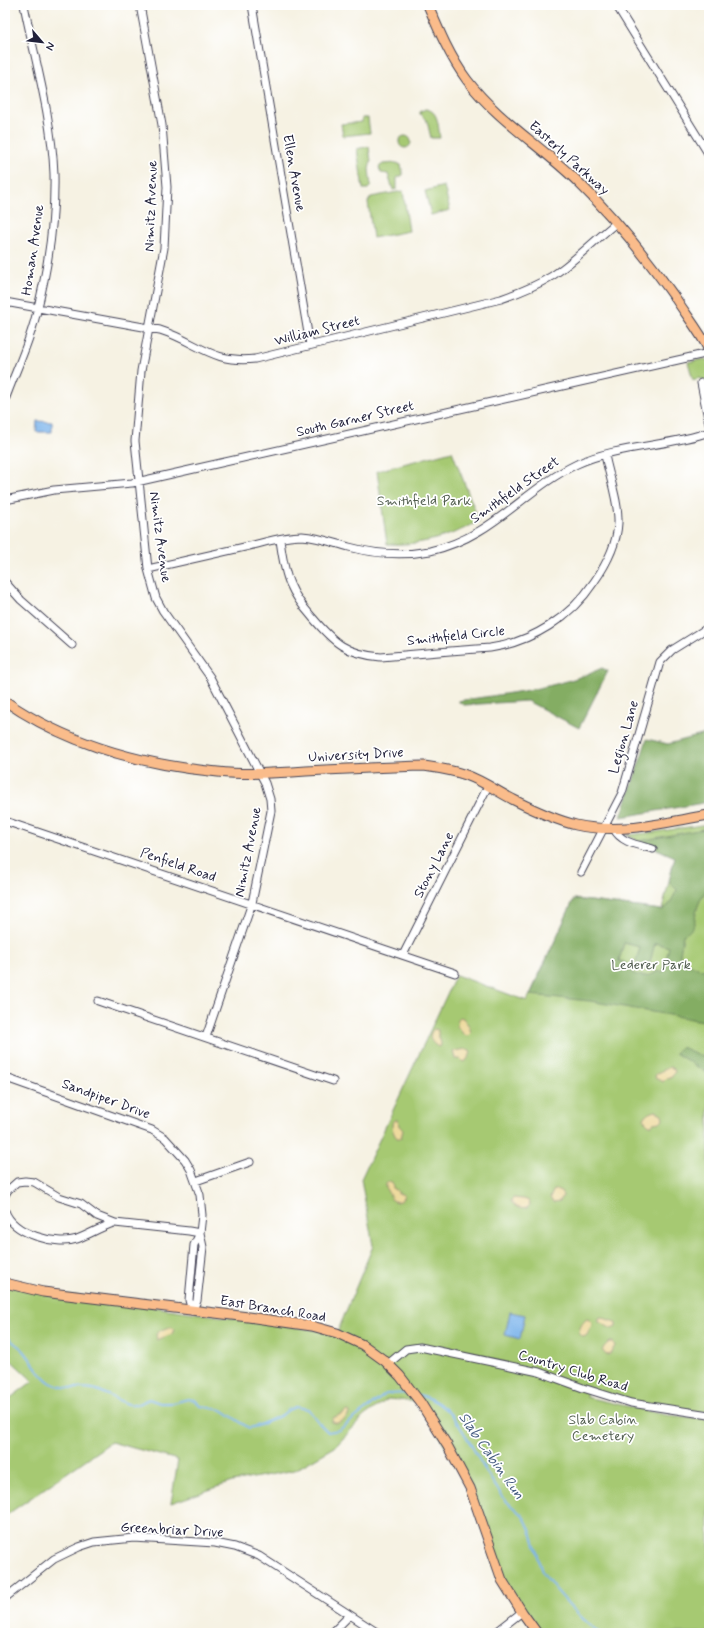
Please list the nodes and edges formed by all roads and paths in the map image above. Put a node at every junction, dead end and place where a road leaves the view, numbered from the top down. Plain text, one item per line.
1 (24, 5) edge
2 (140, 5) edge
3 (252, 5) edge
4 (428, 5) edge
5 (616, 5) edge
6 (709, 155) edge
7 (616, 223) junction
8 (5, 302) edge
9 (38, 308) junction
10 (149, 328) junction
11 (310, 345) junction
12 (709, 350) edge
13 (709, 354) edge
14 (701, 383) dead end
15 (5, 400) edge
16 (709, 424) edge
17 (709, 432) edge
18 (605, 455) junction
19 (139, 481) junction
20 (5, 500) edge
21 (280, 540) junction
22 (148, 569) junction
23 (5, 582) edge
24 (709, 627) edge
25 (72, 645) dead end
26 (5, 701) edge
27 (260, 773) junction
28 (488, 786) junction
29 (709, 814) edge
30 (5, 821) edge
31 (603, 829) junction
32 (614, 829) junction
33 (653, 849) dead end
34 (581, 872) dead end
35 (252, 903) junction
36 (403, 955) junction
37 (456, 973) dead end
38 (98, 1001) dead end
39 (206, 1037) junction
40 (5, 1076) edge
41 (333, 1081) dead end
42 (250, 1162) dead end
43 (196, 1181) junction
44 (5, 1195) edge
45 (89, 1210) junction
46 (5, 1211) edge
47 (115, 1223) junction
48 (97, 1229) junction
49 (200, 1233) junction
50 (5, 1283) edge
51 (192, 1311) junction
52 (388, 1364) junction
53 (709, 1415) edge
54 (5, 1598) edge
55 (522, 1612) junction
56 (350, 1615) junction
57 (332, 1633) edge
58 (378, 1633) edge
59 (495, 1633) edge
60 (537, 1633) edge

1 - 9 street, Homan Avenue
2 - 10 street, Nimitz Avenue
3 - 11 street, Ellen Avenue
4 - 7 main road, Easterly Parkway
5 - 6 street
7 - 11 street, William Street
7 - 12 main road, Easterly Parkway
8 - 9 street, William Street
9 - 10 street, William Street
9 - 15 street, Homan Avenue
10 - 11 street, William Street
10 - 19 street, Nimitz Avenue
13 - 19 street, South Garner Street
14 - 16 street
17 - 18 street, Smithfield Street
18 - 21 street, Smithfield Street
18 - 21 street, Smithfield Circle
19 - 20 street, South Garner Street
19 - 22 street, Nimitz Avenue
21 - 22 street, Smithfield Street
22 - 27 street, Nimitz Avenue
23 - 25 street
24 - 31 street, Legion Lane
26 - 27 main road, University Drive
27 - 28 main road, University Drive
27 - 35 street, Nimitz Avenue
28 - 31 main road, University Drive
28 - 36 street, Stony Lane
29 - 32 main road, University Drive
30 - 35 street, Penfield Road
31 - 32 main road, University Drive
31 - 34 street, Legion Lane
32 - 33 street
35 - 36 street, Penfield Road
35 - 39 street, Nimitz Avenue
36 - 37 street, Penfield Road
38 - 39 street
39 - 41 street
40 - 43 street, Sandpiper Drive
42 - 43 street
43 - 49 street, Sandpiper Drive
44 - 45 street
45 - 47 street
45 - 48 street
46 - 48 street
47 - 48 street
47 - 49 street
49 - 51 street, Sandpiper Drive
50 - 51 main road, East Branch Road
51 - 52 main road, East Branch Road
52 - 53 street, Country Club Road
52 - 55 main road, East Branch Road
54 - 56 street, Greenbriar Drive
55 - 59 street
55 - 60 main road, East Branch Road
56 - 57 street
56 - 58 street, Greenbriar Drive

